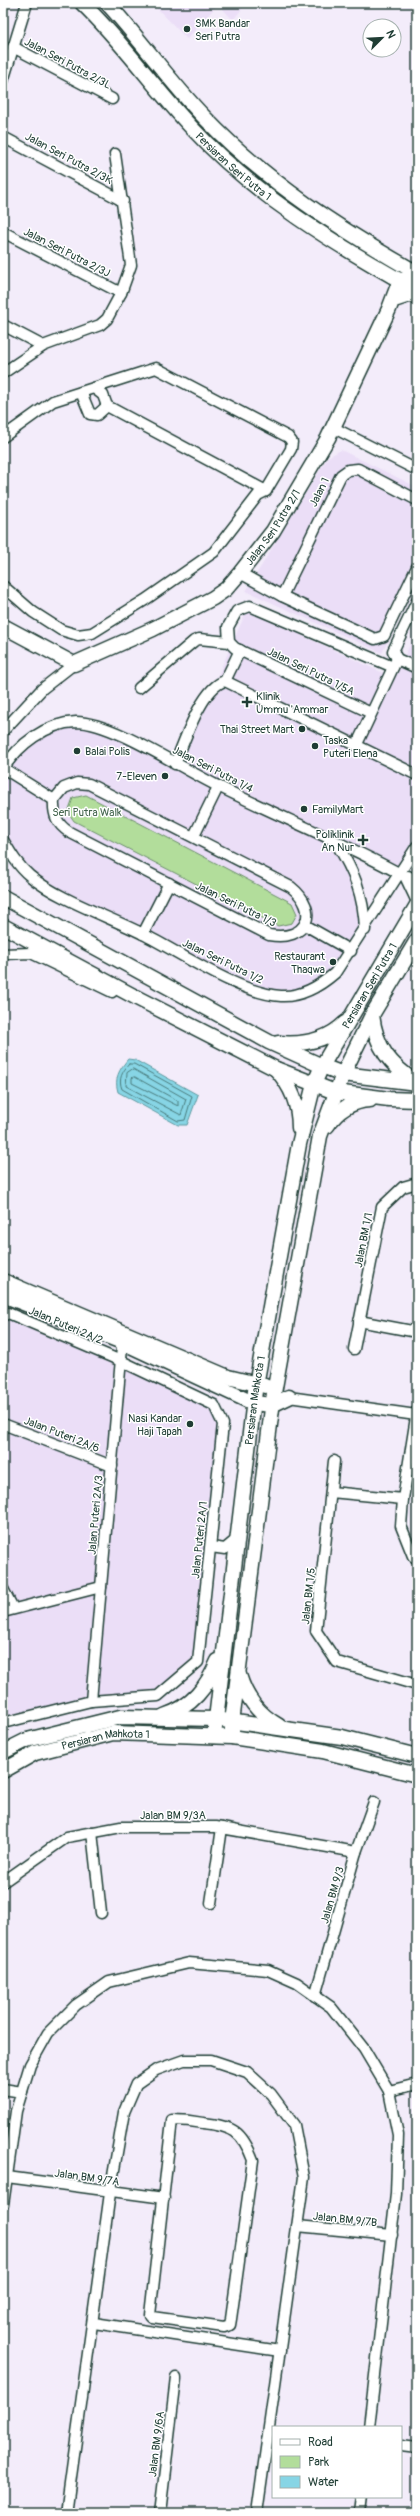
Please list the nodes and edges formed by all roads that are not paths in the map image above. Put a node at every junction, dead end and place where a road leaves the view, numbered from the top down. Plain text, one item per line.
1 (27, 3) edge
2 (82, 3) edge
3 (107, 3) edge
4 (13, 47) junction
5 (3, 81) edge
6 (112, 99) dead end
7 (3, 136) edge
8 (115, 154) dead end
9 (123, 201) junction
10 (3, 232) edge
11 (371, 264) junction
12 (410, 281) edge
13 (121, 293) junction
14 (417, 296) edge
15 (393, 302) junction
16 (3, 325) edge
17 (42, 346) junction
18 (3, 374) edge
19 (94, 388) junction
20 (81, 392) junction
21 (107, 406) junction
22 (334, 428) junction
23 (3, 437) edge
24 (417, 470) edge
25 (266, 491) junction
26 (417, 500) edge
27 (417, 567) edge
28 (240, 573) junction
29 (3, 586) edge
30 (282, 596) junction
31 (417, 601) edge
32 (3, 626) edge
33 (229, 642) junction
34 (240, 650) junction
35 (395, 663) junction
36 (74, 664) junction
37 (417, 668) edge
38 (225, 681) junction
39 (139, 688) dead end
40 (371, 713) junction
41 (3, 731) edge
42 (357, 744) junction
43 (175, 764) junction
44 (3, 768) edge
45 (417, 775) edge
46 (218, 786) junction
47 (54, 800) junction
48 (194, 836) junction
49 (3, 840) edge
50 (336, 843) junction
51 (417, 846) edge
52 (411, 878) edge
53 (168, 883) junction
54 (3, 897) edge
55 (417, 898) edge
56 (417, 906) edge
57 (305, 925) junction
58 (3, 926) edge
59 (365, 930) junction
60 (143, 934) junction
61 (417, 940) edge
62 (351, 951) junction
63 (3, 954) edge
64 (139, 999) junction
65 (355, 1013) junction
66 (372, 1015) junction
67 (270, 1042) junction
68 (322, 1066) junction
69 (276, 1069) junction
70 (343, 1074) junction
71 (417, 1083) edge
72 (314, 1084) junction
73 (335, 1092) junction
74 (389, 1099) junction
75 (417, 1100) edge
76 (320, 1136) junction
77 (299, 1144) junction
78 (417, 1183) edge
79 (3, 1281) edge
80 (3, 1295) edge
81 (3, 1316) edge
82 (359, 1321) junction
83 (417, 1332) edge
84 (123, 1337) junction
85 (263, 1347) junction
86 (354, 1349) dead end
87 (121, 1361) junction
88 (232, 1378) junction
89 (256, 1385) junction
90 (275, 1388) junction
91 (234, 1394) junction
92 (289, 1398) junction
93 (253, 1403) junction
94 (272, 1405) junction
95 (417, 1413) edge
96 (3, 1424) edge
97 (247, 1453) junction
98 (334, 1461) dead end
99 (112, 1466) junction
100 (331, 1492) junction
101 (403, 1499) junction
102 (237, 1539) junction
103 (211, 1547) junction
104 (225, 1549) junction
105 (417, 1559) edge
106 (233, 1572) junction
107 (101, 1587) junction
108 (3, 1589) edge
109 (13, 1608) junction
110 (3, 1612) edge
111 (224, 1649) junction
112 (238, 1673) junction
113 (417, 1685) edge
114 (91, 1701) junction
115 (157, 1718) junction
116 (215, 1719) junction
117 (232, 1722) junction
118 (3, 1724) edge
119 (285, 1729) junction
120 (214, 1736) junction
121 (232, 1737) junction
122 (3, 1752) edge
123 (417, 1756) edge
124 (3, 1771) edge
125 (417, 1775) edge
126 (374, 1802) dead end
127 (222, 1828) junction
128 (92, 1832) junction
129 (356, 1852) junction
130 (3, 1882) edge
131 (211, 1903) dead end
132 (101, 1913) dead end
133 (315, 1996) junction
134 (417, 2084) edge
135 (3, 2089) edge
136 (389, 2091) junction
137 (22, 2092) junction
138 (7, 2177) junction
139 (110, 2193) junction
140 (164, 2198) junction
141 (3, 2205) edge
142 (297, 2226) junction
143 (392, 2235) junction
144 (94, 2323) junction
145 (280, 2350) junction
146 (176, 2378) dead end
147 (369, 2426) edge
148 (402, 2446) edge
149 (417, 2448) edge
150 (361, 2498) edge
151 (66, 2513) edge
152 (160, 2513) edge
153 (257, 2513) edge
154 (360, 2513) edge

1 - 4 street
2 - 11 street, Persiaran Seri Putra 1
3 - 12 street, Persiaran Seri Putra 1
4 - 5 street
4 - 6 street, Jalan Seri Putra 2/3L
7 - 9 street, Jalan Seri Putra 2/3K
8 - 9 street
9 - 13 street
10 - 13 street, Jalan Seri Putra 2/3J
11 - 12 street, Persiaran Seri Putra 1
11 - 15 street
12 - 15 street, Jalan Seri Putra 2/1
13 - 17 street
14 - 15 street
15 - 22 street, Jalan Seri Putra 2/1
16 - 17 street
17 - 18 street
19 - 20 street
19 - 21 street
19 - 25 street
20 - 21 street
20 - 23 street
21 - 25 street
22 - 24 street
22 - 28 street, Jalan Seri Putra 2/1
25 - 29 street
26 - 30 street, Jalan 1
27 - 30 street
28 - 30 street
28 - 36 street, Jalan Seri Putra 2/1
31 - 35 street
32 - 36 street
33 - 34 street, Jalan Seri Putra 1/5A
33 - 35 street
33 - 39 street
34 - 38 street
34 - 40 street, Jalan Seri Putra 1/5A
35 - 37 street
35 - 40 street
36 - 41 street
38 - 42 street
38 - 43 street
40 - 42 street
42 - 45 street
43 - 44 street, Jalan Seri Putra 1/4
43 - 46 street, Jalan Seri Putra 1/4
44 - 47 street
46 - 48 street
46 - 50 street, Jalan Seri Putra 1/4
47 - 48 street
47 - 53 street, Jalan Seri Putra 1/3
48 - 57 street
49 - 60 street, Jalan Seri Putra 1/2
50 - 52 street, Jalan Seri Putra 1/4
50 - 59 street
51 - 52 street, Jalan Seri Putra 1/2
52 - 55 street
52 - 59 street, Jalan Seri Putra 1/2
53 - 57 street, Jalan Seri Putra 1/3
53 - 60 street
54 - 67 street
55 - 56 street
56 - 65 street, Persiaran Seri Putra 1
57 - 62 street
58 - 64 street
59 - 62 street, Jalan Seri Putra 1/2
60 - 62 street, Jalan Seri Putra 1/2
61 - 66 street, Persiaran Seri Putra 1
63 - 64 street
64 - 69 street
65 - 67 street
65 - 68 street, Persiaran Seri Putra 1
66 - 70 street, Persiaran Seri Putra 1
66 - 71 street
67 - 68 street
68 - 70 street
68 - 72 street, Persiaran Seri Putra 1
69 - 72 street
69 - 77 street
70 - 71 street
70 - 73 street, Persiaran Seri Putra 1
72 - 73 street
72 - 77 street, Persiaran Mahkota 1
73 - 74 street
73 - 76 street, Persiaran Mahkota 1
74 - 75 street
74 - 76 street
76 - 90 street, Persiaran Mahkota 1
77 - 85 street, Persiaran Mahkota 1
78 - 82 street, Jalan BM 1/1
79 - 84 street
80 - 84 street
81 - 87 street, Jalan Puteri 2A/2
82 - 83 street
82 - 86 street, Jalan BM 1/1
84 - 87 street, Jalan Puteri 2A/3
84 - 88 street
84 - 91 street
85 - 88 street
85 - 89 street, Persiaran Mahkota 1
87 - 99 street, Jalan Puteri 2A/3
87 - 103 street, Jalan Puteri 2A/1
88 - 89 street
89 - 90 street
89 - 93 street, Persiaran Mahkota 1
90 - 92 street
90 - 94 street, Persiaran Mahkota 1
91 - 93 street
91 - 97 street
92 - 94 street
92 - 95 street
93 - 94 street
93 - 97 street, Persiaran Mahkota 1
94 - 112 street, Persiaran Mahkota 1
95 - 101 street
96 - 99 street, Jalan Puteri 2A/6
97 - 102 street, Persiaran Mahkota 1
98 - 100 street, Jalan BM 1/5
99 - 107 street, Jalan Puteri 2A/3
100 - 101 street
100 - 113 street, Jalan BM 1/5
101 - 105 street
102 - 104 street
102 - 106 street, Persiaran Mahkota 1
103 - 104 street
103 - 114 street, Jalan Puteri 2A/1
104 - 106 street
106 - 111 street, Persiaran Mahkota 1
107 - 109 street
107 - 114 street, Jalan Puteri 2A/3
108 - 109 street
109 - 110 street
111 - 115 street
111 - 116 street, Persiaran Mahkota 1
112 - 117 street, Persiaran Mahkota 1
112 - 119 street
114 - 118 street, Jalan Puteri 2A/1
115 - 116 street, Persiaran Mahkota 1
115 - 122 street, Persiaran Mahkota 1
116 - 117 street, Persiaran Mahkota 1
116 - 120 street, Persiaran Mahkota 1
117 - 119 street, Persiaran Mahkota 1
117 - 121 street, Persiaran Mahkota 1
119 - 123 street, Persiaran Mahkota 1
120 - 121 street, Persiaran Mahkota 1
120 - 124 street, Persiaran Mahkota 1
121 - 125 street, Persiaran Mahkota 1
126 - 129 street, Jalan BM 9/3
127 - 128 street, Jalan BM 9/3A
127 - 129 street, Jalan BM 9/3A
127 - 131 street
128 - 130 street, Jalan BM 9/3A
128 - 132 street
129 - 133 street, Jalan BM 9/3
133 - 136 street
133 - 137 street
134 - 136 street
135 - 137 street
136 - 143 street
137 - 138 street
138 - 139 street, Jalan BM 9/7A
138 - 141 street
139 - 140 street, Jalan BM 9/7A
139 - 142 street
139 - 144 street
140 - 140 street
142 - 143 street, Jalan BM 9/7B
142 - 145 street
143 - 147 street
144 - 145 street
144 - 151 street
145 - 153 street
146 - 152 street, Jalan BM 9/6A
148 - 149 street
150 - 154 street

